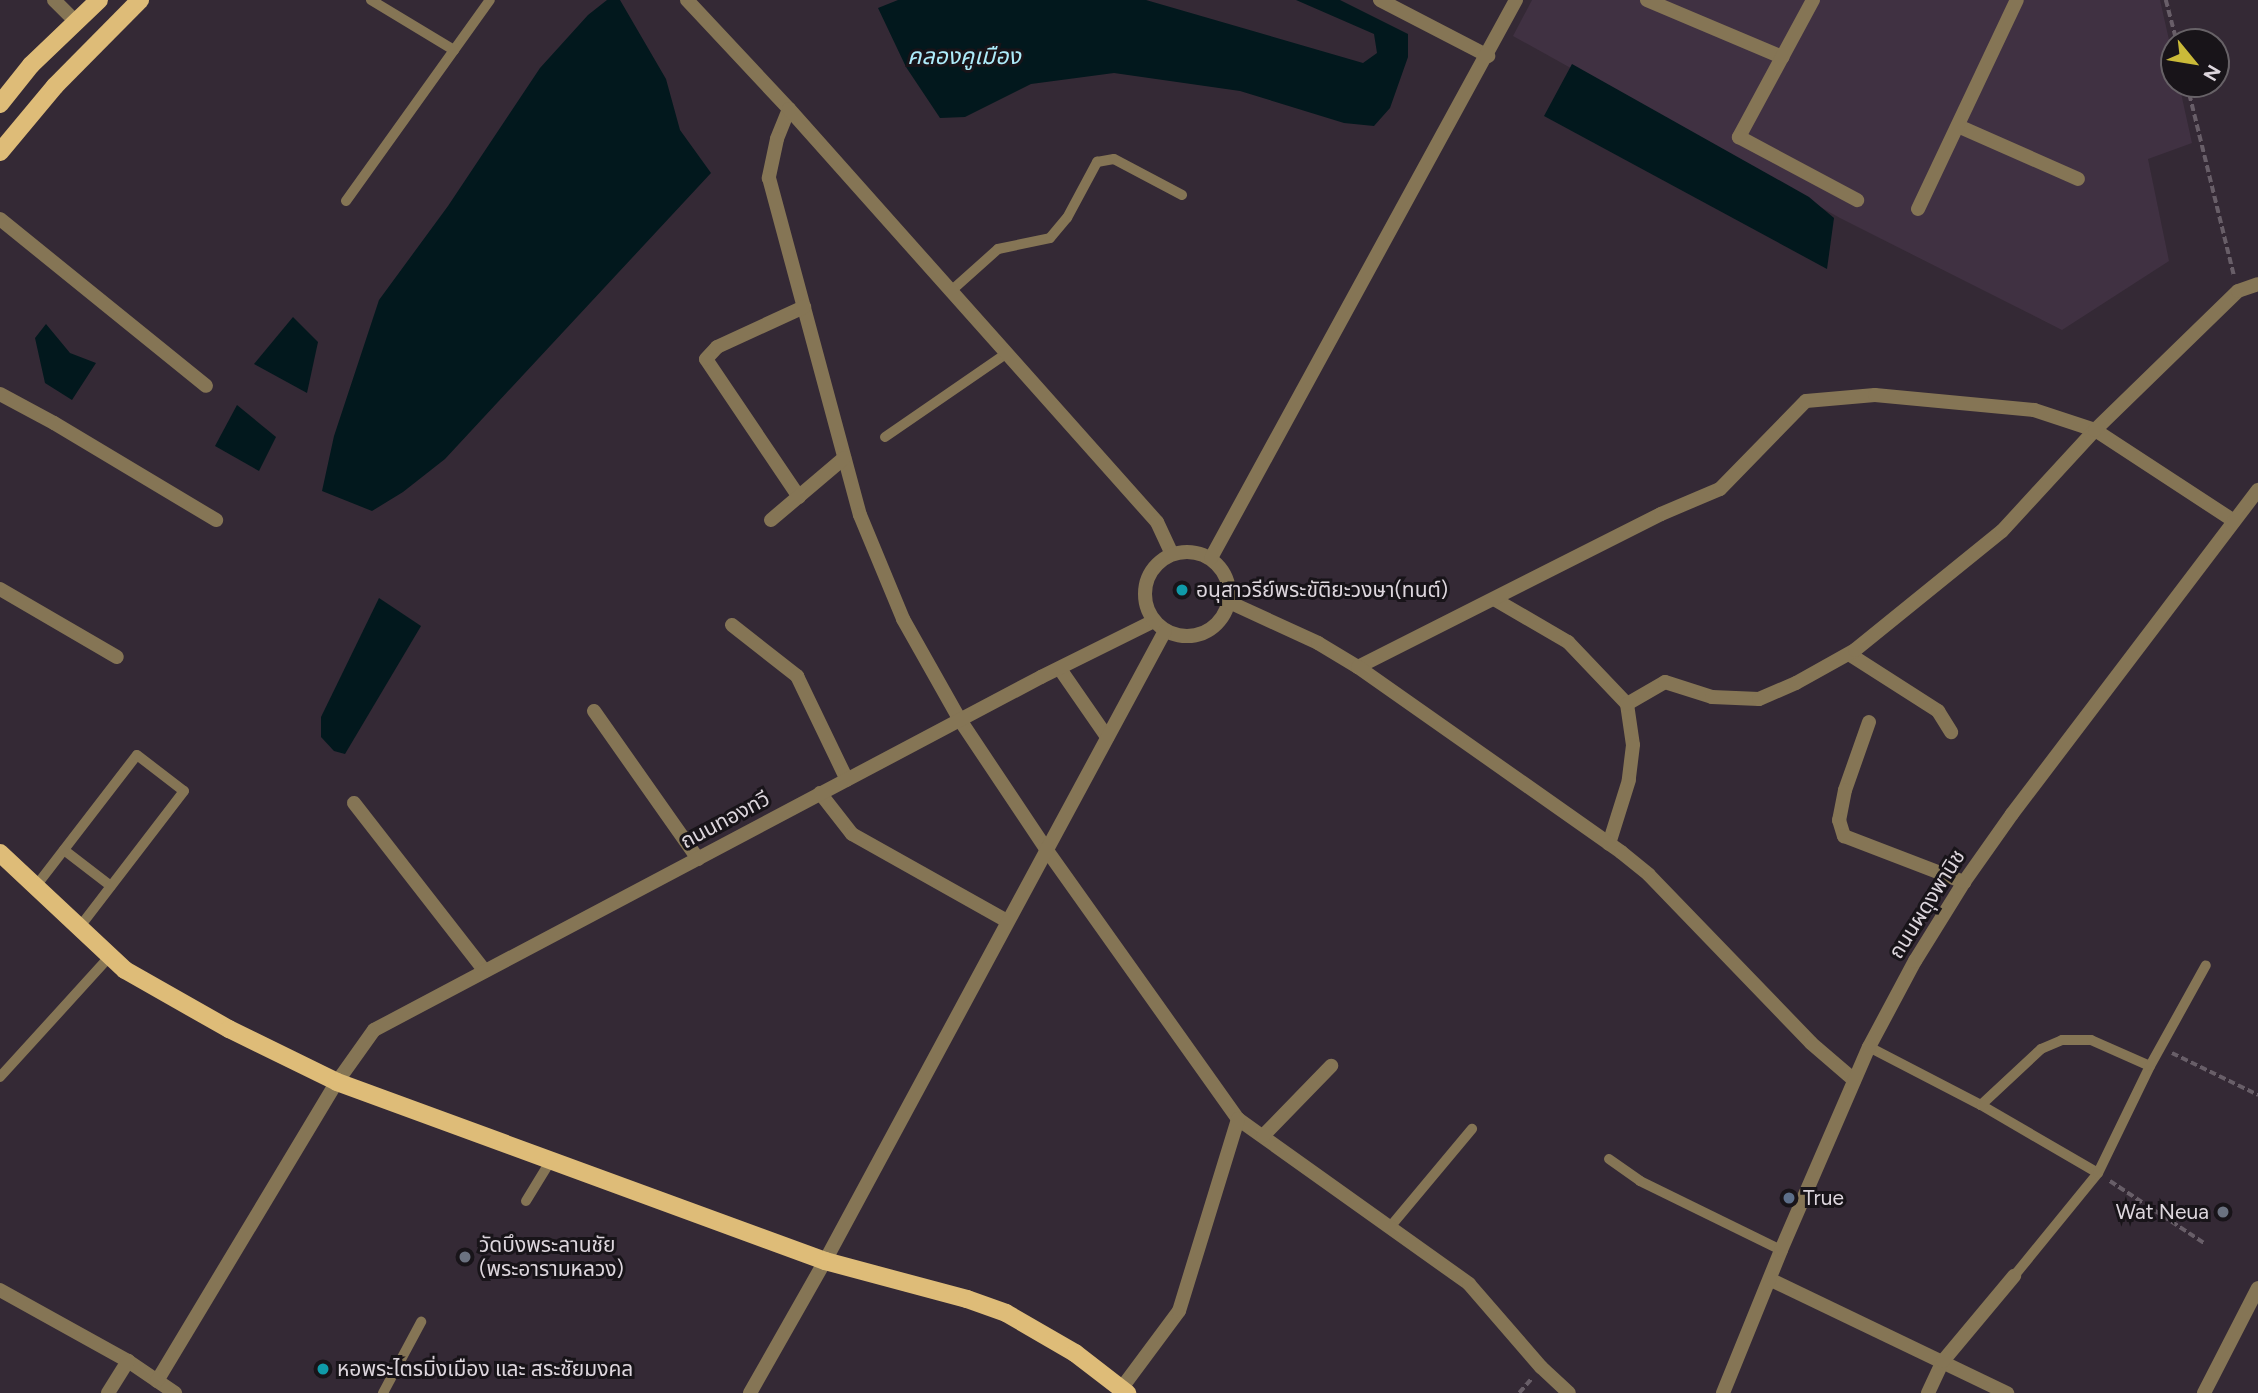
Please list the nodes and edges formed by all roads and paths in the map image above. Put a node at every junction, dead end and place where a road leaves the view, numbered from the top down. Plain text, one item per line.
1 (54, 0) edge
2 (99, 0) edge
3 (140, 0) edge
4 (371, 0) edge
5 (490, 0) edge
6 (687, 0) edge
7 (1380, 0) edge
8 (1516, 0) edge
9 (1647, 0) edge
10 (1813, 0) edge
11 (2016, 0) edge
12 (2166, 0) edge
13 (76, 22) junction
14 (2173, 28) edge
15 (454, 50) junction
16 (1488, 56) junction
17 (1782, 57) junction
18 (2190, 98) edge
19 (0, 104) edge
20 (789, 109) junction
21 (1958, 126) junction
22 (0, 152) edge
23 (2078, 179) dead end
24 (1182, 195) dead end
25 (1857, 200) dead end
26 (346, 201) dead end
27 (1918, 209) dead end
28 (0, 219) edge
29 (2258, 284) edge
30 (951, 291) junction
31 (2238, 291) junction
32 (804, 307) junction
33 (1007, 353) junction
34 (206, 386) dead end
35 (0, 394) edge
36 (2095, 430) junction
37 (886, 437) dead end
38 (844, 458) junction
39 (2258, 490) edge
40 (799, 497) junction
41 (215, 520) dead end
42 (771, 520) dead end
43 (2234, 521) junction
44 (1172, 554) junction
45 (1211, 558) junction
46 (0, 589) edge
47 (1494, 598) junction
48 (1229, 602) junction
49 (732, 625) dead end
50 (1159, 626) junction
51 (1849, 654) junction
52 (117, 657) dead end
53 (1357, 667) junction
54 (1060, 669) junction
55 (1628, 704) junction
56 (594, 711) dead end
57 (960, 720) junction
58 (1869, 722) dead end
59 (1951, 732) dead end
60 (1107, 737) junction
61 (847, 780) junction
62 (820, 793) junction
63 (354, 803) dead end
64 (1609, 844) junction
65 (1046, 849) junction
66 (64, 850) junction
67 (0, 853) edge
68 (698, 859) junction
69 (1964, 882) junction
70 (36, 886) junction
71 (111, 886) junction
72 (1007, 921) junction
73 (79, 928) junction
74 (110, 956) junction
75 (2206, 965) dead end
76 (485, 971) junction
77 (1869, 1047) junction
78 (2160, 1048) junction
79 (1331, 1066) dead end
80 (2150, 1066) junction
81 (0, 1077) edge
82 (1854, 1080) junction
83 (337, 1082) junction
84 (2258, 1095) edge
85 (1981, 1105) junction
86 (1238, 1119) junction
87 (1472, 1129) dead end
88 (1263, 1136) junction
89 (1609, 1159) dead end
90 (551, 1160) junction
91 (2098, 1173) junction
92 (526, 1201) dead end
93 (1390, 1227) junction
94 (2204, 1243) dead end
95 (1781, 1250) junction
96 (825, 1261) junction
97 (2014, 1276) joint
98 (1771, 1280) junction
99 (2258, 1288) edge
100 (0, 1290) edge
101 (421, 1322) dead end
102 (128, 1361) junction
103 (1943, 1362) junction
104 (157, 1381) junction
105 (1124, 1391) edge
106 (108, 1393) edge
107 (175, 1393) edge
108 (383, 1393) edge
109 (750, 1393) edge
110 (1569, 1393) edge
111 (1723, 1393) edge
112 (1928, 1393) edge
113 (2007, 1393) edge
114 (2204, 1393) edge

1 - 13 street
2 - 13 main road
3 - 22 main road
4 - 15 lane
5 - 15 lane
6 - 20 street
7 - 16 street
8 - 16 street
9 - 17 street
10 - 17 street
11 - 21 street
12 - 14 path
13 - 19 main road
15 - 26 lane
16 - 45 street
17 - 25 street
18 - 31 path
20 - 30 street
20 - 32 street
21 - 23 street
21 - 27 street
24 - 30 lane
28 - 34 street
29 - 31 street
30 - 33 street
31 - 36 street
32 - 38 street
32 - 40 street
33 - 37 lane
33 - 44 street
35 - 41 street
36 - 43 street
36 - 47 street
36 - 51 street
38 - 40 street
38 - 57 street
39 - 43 street, ถนนผดุงพานิช
40 - 42 street
43 - 69 street, ถนนผดุงพานิช
44 - 45 street
44 - 50 street
45 - 48 street
46 - 52 street
47 - 53 street
47 - 55 street
48 - 50 street
48 - 53 street
49 - 61 street
50 - 54 street, ถนนทองทวี
50 - 60 street
51 - 55 street
51 - 59 street
53 - 64 street
54 - 57 street, ถนนทองทวี
54 - 60 street
55 - 64 street
56 - 68 street
57 - 61 street, ถนนทองทวี
57 - 65 street
58 - 69 street
60 - 65 street
61 - 62 street, ถนนทองทวี
62 - 68 street, ถนนทองทวี
62 - 72 street
63 - 76 street
64 - 82 street
65 - 72 street
65 - 86 street
66 - 70 lane
66 - 71 lane
66 - 71 lane
67 - 70 main road
68 - 76 street, ถนนทองทวี
69 - 77 street, ถนนผดุงพานิช
70 - 73 main road
71 - 73 lane
72 - 96 street
73 - 74 main road
74 - 81 lane
74 - 83 main road
75 - 78 lane
76 - 83 street, ถนนทองทวี
77 - 82 street, ถนนผดุงพานิช
77 - 85 lane
78 - 80 lane
78 - 84 path
79 - 88 street
80 - 85 lane
80 - 91 lane
82 - 95 street, ถนนผดุงพานิช
83 - 90 main road
83 - 104 street, ถนนทองทวี
85 - 91 lane
86 - 88 street
86 - 105 street
87 - 93 lane
88 - 93 street
89 - 95 lane
90 - 92 lane
90 - 96 main road
91 - 94 path
91 - 97 lane
93 - 110 street
95 - 98 street, ถนนผดุงพานิช
96 - 105 main road
96 - 109 street
97 - 103 street
98 - 103 street
98 - 111 street, ถนนผดุงพานิช
99 - 114 street
100 - 102 street
101 - 108 lane
102 - 104 street
102 - 106 street
103 - 112 street
103 - 113 street
104 - 107 street

